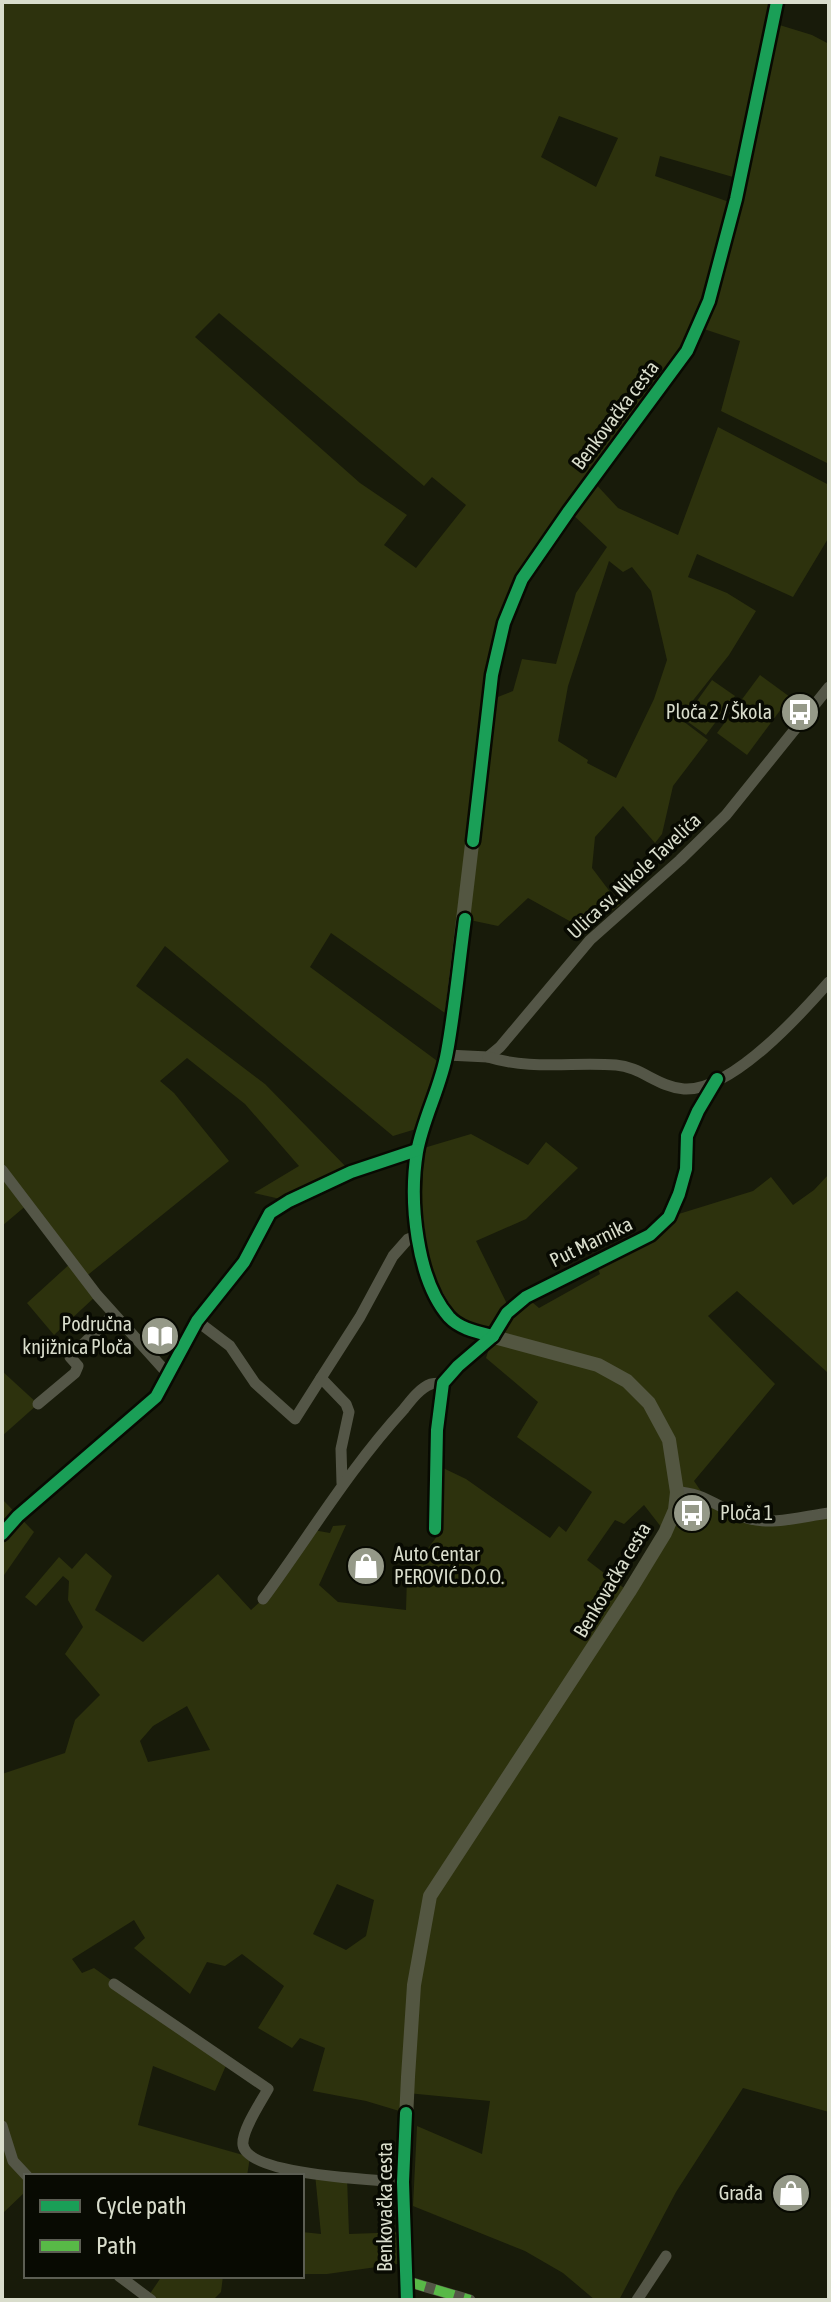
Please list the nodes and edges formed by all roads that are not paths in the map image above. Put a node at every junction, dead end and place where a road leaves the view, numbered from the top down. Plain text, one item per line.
1 (777, 2) edge
2 (829, 687) edge
3 (829, 982) edge
4 (447, 1055) junction
5 (488, 1057) junction
6 (717, 1079) junction
7 (417, 1150) junction
8 (2, 1170) edge
9 (418, 1235) junction
10 (113, 1315) junction
11 (197, 1321) junction
12 (493, 1336) junction
13 (168, 1374) junction
14 (321, 1378) junction
15 (443, 1383) junction
16 (38, 1404) dead end
17 (342, 1483) junction
18 (677, 1492) junction
19 (829, 1513) edge
20 (435, 1529) dead end
21 (2, 1534) edge
22 (263, 1599) dead end
23 (114, 1984) dead end
24 (2, 2126) edge
25 (25, 2174) edge
26 (403, 2182) junction
27 (666, 2256) dead end
28 (122, 2278) edge
29 (406, 2281) junction
30 (151, 2300) edge
31 (407, 2300) edge
32 (470, 2300) edge
33 (637, 2300) edge

1 - 4 main road, Benkovačka cesta
2 - 5 street, Ulica sv. Nikole Tavelića
3 - 6 street
4 - 5 street
4 - 7 main road, Benkovačka cesta
5 - 6 street
6 - 12 street, Put Marnika
7 - 9 main road, Benkovačka cesta
7 - 11 street
8 - 10 street
9 - 12 main road, Benkovačka cesta
9 - 14 street
10 - 13 street
10 - 16 street
11 - 13 street
11 - 14 street
12 - 15 street, Put Marnika
12 - 18 main road, Benkovačka cesta
13 - 21 street
14 - 17 street
15 - 17 street, Put Marnika
15 - 20 street
17 - 22 street, Put Marnika
18 - 19 street
18 - 26 main road, Benkovačka cesta
23 - 26 street
24 - 25 street
26 - 29 main road, Benkovačka cesta
27 - 33 street
28 - 30 street
29 - 31 main road, Benkovačka cesta
29 - 32 street

